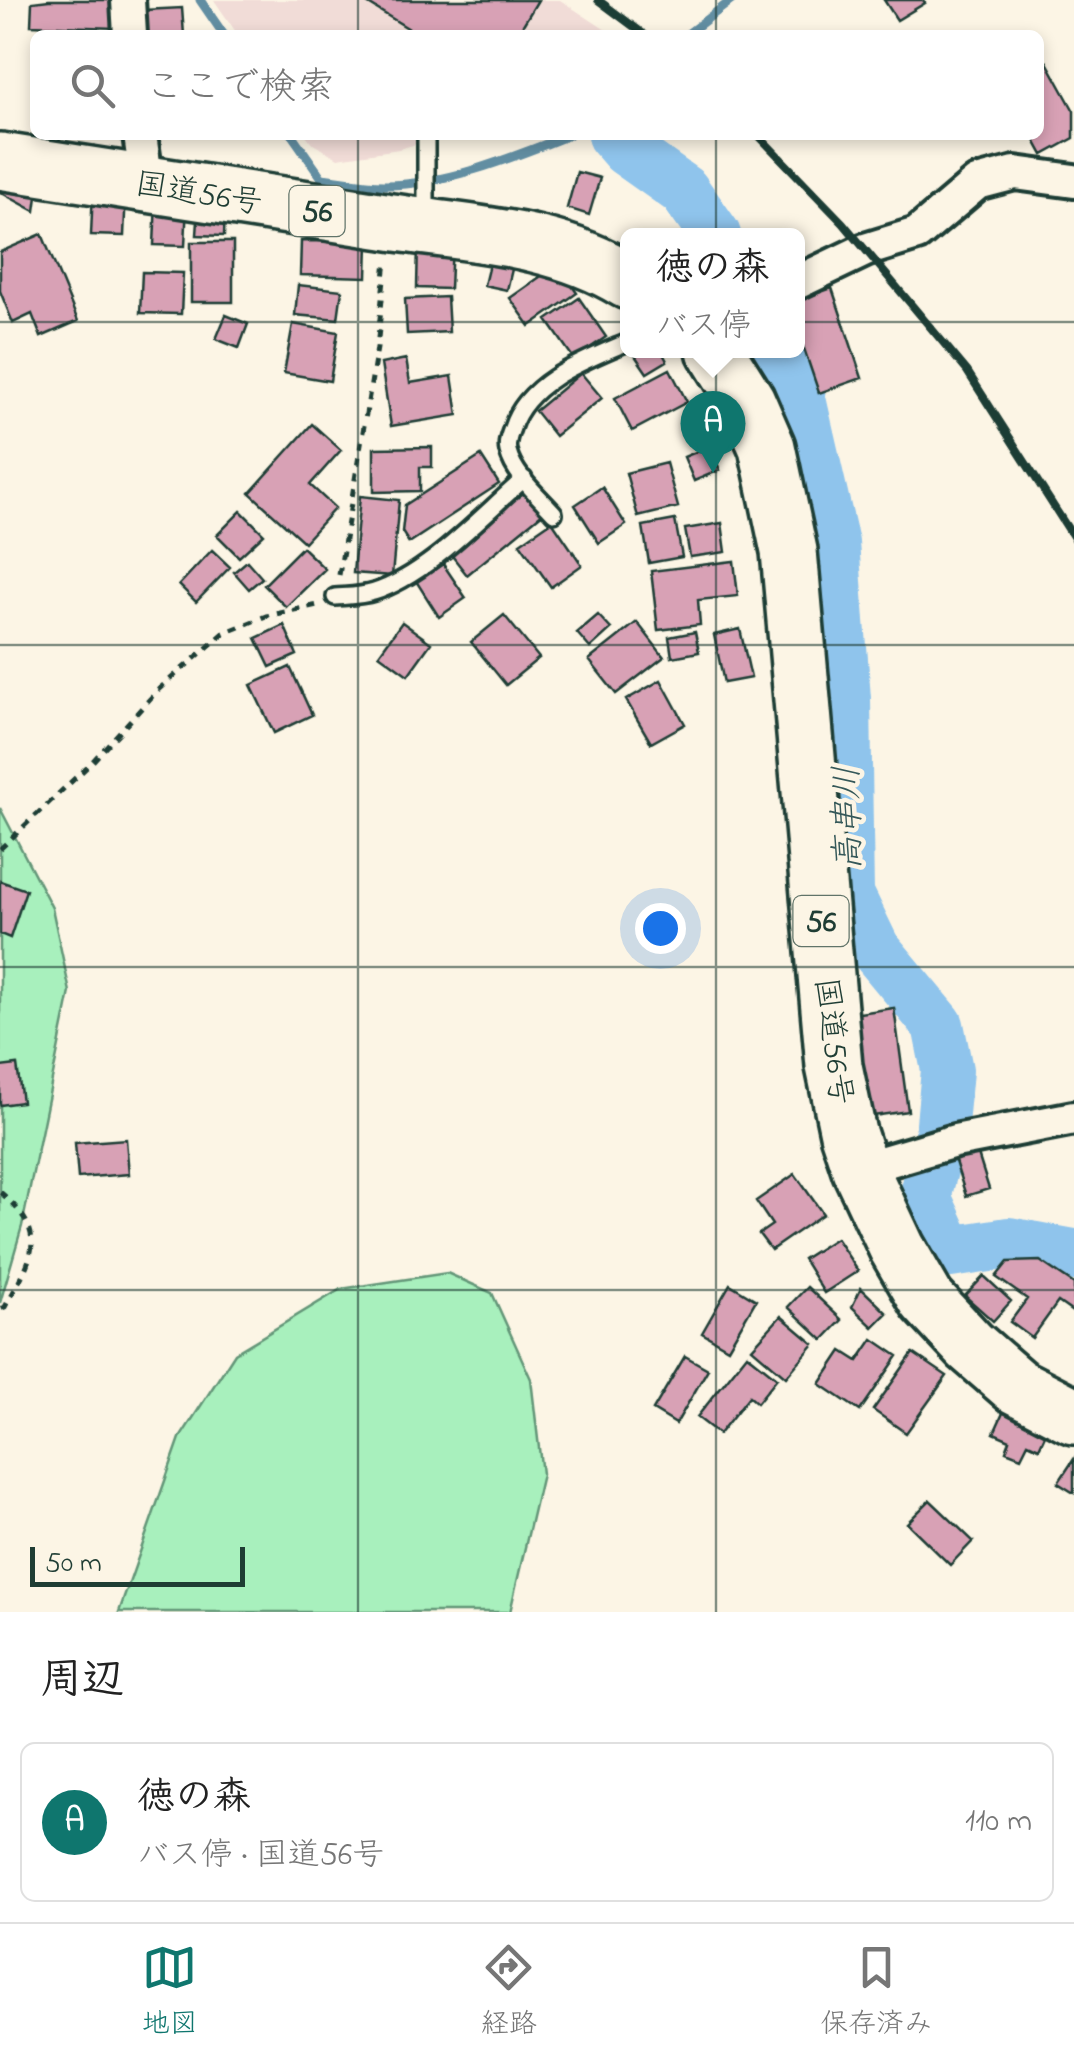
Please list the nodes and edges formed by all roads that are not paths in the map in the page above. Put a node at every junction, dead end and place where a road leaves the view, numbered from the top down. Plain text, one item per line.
1 (128, 0) edge
2 (130, 30) edge
3 (426, 140) edge
4 (144, 159) edge
5 (0, 161) edge
6 (1074, 181) edge
7 (414, 216) junction
8 (620, 277) edge
9 (805, 279) edge
10 (620, 346) edge
11 (720, 358) edge
12 (524, 478) junction
13 (554, 513) dead end
14 (335, 597) road end
15 (1074, 1118) edge
16 (882, 1163) junction
17 (1074, 1416) edge

1 - 2 street
3 - 7 lane
4 - 5 highway, 国道56号 / 56
4 - 7 highway, 国道56号 / 56
6 - 9 street
7 - 8 highway, 国道56号 / 56
10 - 12 lane
11 - 16 highway, 国道56号 / 56
12 - 13 lane
12 - 14 lane
15 - 16 street
16 - 17 highway, 国道56号 / 56

